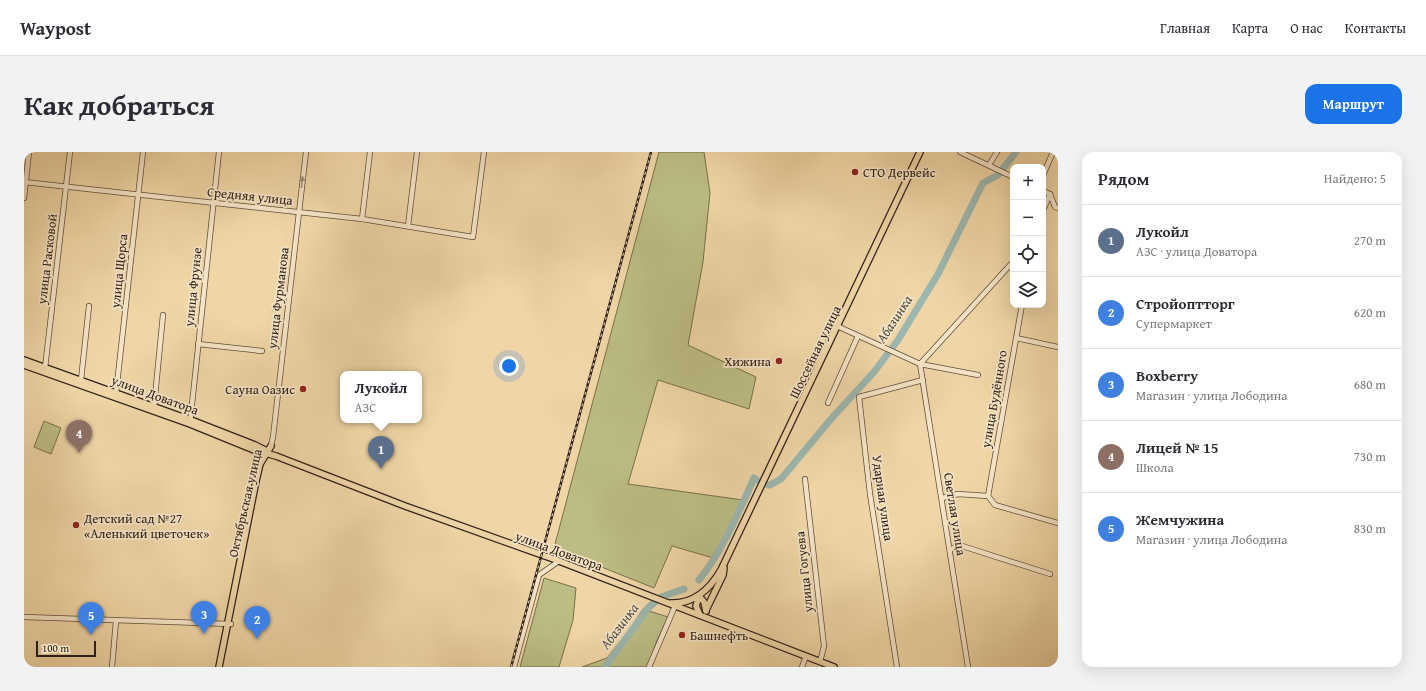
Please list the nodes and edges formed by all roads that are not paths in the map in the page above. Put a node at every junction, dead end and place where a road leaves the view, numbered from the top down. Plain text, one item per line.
1 (29, 152) edge
2 (70, 152) edge
3 (143, 152) edge
4 (218, 152) edge
5 (306, 152) edge
6 (370, 152) edge
7 (417, 152) edge
8 (484, 152) edge
9 (921, 152) edge
10 (960, 152) edge
11 (997, 152) edge
12 (1054, 152) edge
13 (989, 165) junction
14 (1046, 169) edge
15 (1010, 176) edge
16 (25, 182) edge
17 (66, 187) junction
18 (1046, 192) edge
19 (1050, 194) junction
20 (138, 195) junction
21 (24, 198) edge
22 (1046, 203) edge
23 (213, 204) junction
24 (1058, 208) edge
25 (299, 212) junction
26 (362, 219) junction
27 (408, 226) junction
28 (1010, 265) edge
29 (89, 306) dead end
30 (1021, 308) edge
31 (162, 315) dead end
32 (838, 326) junction
33 (858, 336) junction
34 (1016, 338) junction
35 (198, 344) junction
36 (1058, 347) edge
37 (262, 351) dead end
38 (24, 360) edge
39 (920, 364) junction
40 (24, 365) edge
41 (46, 368) junction
42 (978, 375) dead end
43 (81, 380) junction
44 (923, 380) junction
45 (116, 393) junction
46 (828, 402) dead end
47 (154, 407) junction
48 (190, 422) junction
49 (268, 451) junction
50 (805, 479) dead end
51 (988, 496) junction
52 (942, 498) junction
53 (1058, 523) edge
54 (950, 550) junction
55 (559, 561) junction
56 (725, 562) junction
57 (1050, 574) dead end
58 (699, 596) junction
59 (665, 602) junction
60 (675, 606) junction
61 (706, 610) junction
62 (700, 615) junction
63 (24, 616) edge
64 (116, 620) junction
65 (712, 620) junction
66 (229, 624) junction
67 (806, 656) junction
68 (820, 662) junction
69 (112, 667) edge
70 (219, 667) edge
71 (222, 667) edge
72 (514, 667) edge
73 (649, 667) edge
74 (802, 667) edge
75 (834, 667) edge
76 (897, 667) edge
77 (968, 667) edge

1 - 16 street
2 - 17 street, улица Расковой
3 - 20 street, улица Щорса
4 - 23 street, улица Фрунзе
25 -> 5 street, улица Фурманова
6 - 26 street
7 - 27 street
8 - 27 street, Средняя улица
9 - 32 main road, Шоссейная улица
10 - 13 street
11 - 13 street
12 - 14 street
13 - 15 street
16 - 17 street, Средняя улица
16 - 21 street
17 - 20 street, Средняя улица
17 - 41 street, улица Расковой
18 - 19 street
19 - 22 street
19 - 24 street
20 - 23 street, Средняя улица
20 - 45 street, улица Щорса
23 - 25 street, Средняя улица
23 - 35 street, улица Фрунзе
25 - 26 street, Средняя улица
25 - 49 street, улица Фурманова
26 - 27 street, Средняя улица
28 - 39 street
29 - 43 street
30 - 34 street, улица Будённого
31 - 47 street
32 - 33 street
32 - 56 main road, Шоссейная улица
33 - 39 street
33 - 46 street
34 - 36 street
34 - 51 street, улица Будённого
35 - 37 street
35 - 48 street, улица Фрунзе
38 - 41 main road, улица Доватора
39 - 42 street
39 - 44 street, Светлая улица
40 - 48 main road, улица Доватора
41 - 43 main road, улица Доватора
43 - 45 main road, улица Доватора
44 - 52 street, Светлая улица
44 - 76 street, Ударная улица
45 - 47 main road, улица Доватора
47 - 48 main road, улица Доватора
48 - 49 main road, улица Доватора
49 - 55 main road, улица Доватора
49 - 66 main road, Октябрьская улица
50 - 68 street, улица Гогуева
51 - 52 street
51 - 53 street
52 - 54 street, Светлая улица
54 - 57 street
54 - 77 street, Светлая улица
55 - 59 main road, улица Доватора
55 - 72 street
56 - 58 main road, Шоссейная улица
56 - 61 main road, Шоссейная улица
58 - 59 main road
58 - 61 main road
58 - 62 main road
59 - 60 main road, улица Доватора
60 - 62 main road, улица Доватора
60 - 73 street
61 - 65 main road
62 - 65 main road, улица Доватора
63 - 64 street
64 - 66 street
64 - 69 street
65 - 67 main road, улица Доватора
66 - 70 main road, Октябрьская улица
66 - 71 main road, Октябрьская улица
67 - 68 main road, улица Доватора
67 - 74 street
68 - 75 main road, улица Доватора

